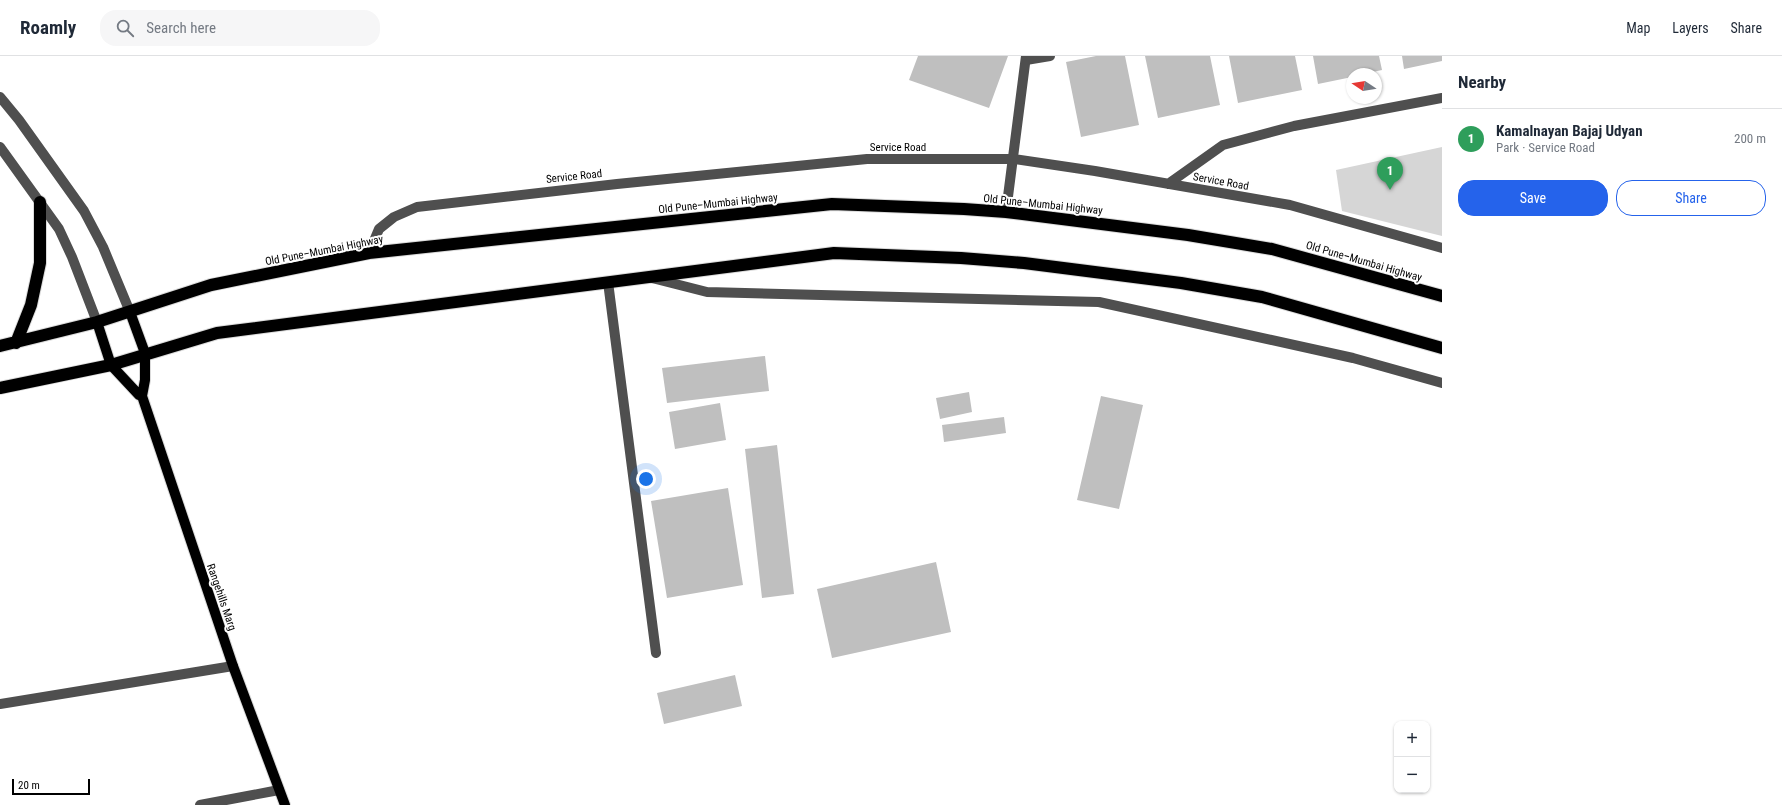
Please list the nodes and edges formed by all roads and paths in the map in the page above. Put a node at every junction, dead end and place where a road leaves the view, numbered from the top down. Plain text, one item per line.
1 (1050, 56) edge
2 (1026, 58) edge
3 (0, 97) edge
4 (1442, 98) edge
5 (0, 147) edge
6 (1014, 159) junction
7 (1168, 184) junction
8 (40, 202) junction
9 (1006, 212) junction
10 (1442, 248) edge
11 (369, 253) junction
12 (648, 277) junction
13 (608, 282) junction
14 (1442, 296) edge
15 (130, 312) junction
16 (96, 322) junction
17 (16, 343) junction
18 (0, 346) edge
19 (1442, 348) edge
20 (145, 354) junction
21 (111, 365) junction
22 (1442, 383) edge
23 (0, 388) edge
24 (142, 396) junction
25 (656, 653) dead end
26 (233, 666) junction
27 (0, 704) edge
28 (279, 790) junction
29 (200, 805) edge
30 (285, 805) edge

1 - 2 street
2 - 6 street
3 - 15 street
4 - 7 street
5 - 8 street
6 - 7 street, Service Road
6 - 9 street
6 - 11 street, Service Road
7 - 10 street, Service Road
8 - 16 street
8 - 17 highway
9 - 11 highway, Old Pune–Mumbai Highway
9 - 14 highway, Old Pune–Mumbai Highway
11 - 15 highway, Old Pune–Mumbai Highway
12 - 13 highway
12 - 19 highway
12 - 22 street
13 - 20 highway
13 - 25 street
15 - 16 highway, Old Pune–Mumbai Highway
15 - 20 main road
16 - 17 highway, Old Pune–Mumbai Highway
16 - 21 main road
17 - 18 highway, Old Pune–Mumbai Highway
20 - 21 highway
20 - 24 main road
21 - 23 highway
21 - 24 main road
24 - 26 main road, Rangehills Marg
26 - 27 street
26 - 28 main road, Rangehills Marg
28 - 29 street
28 - 30 main road, Rangehills Marg

